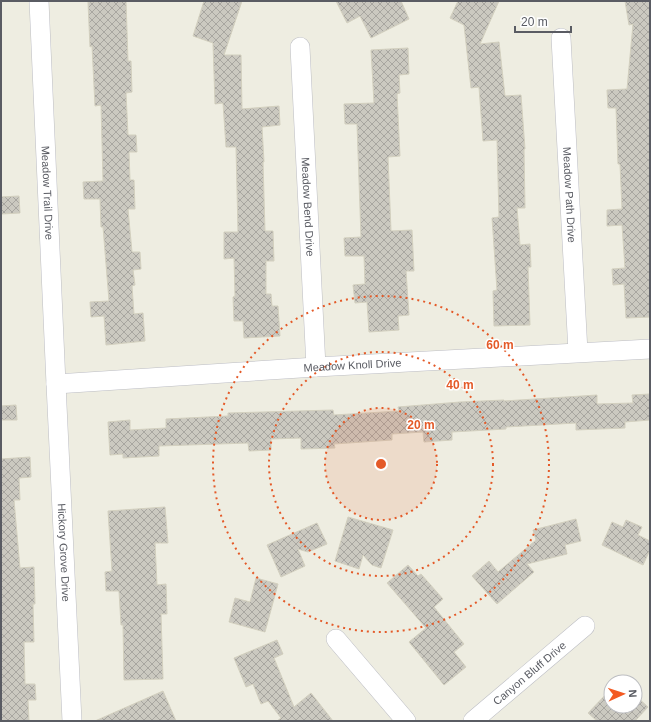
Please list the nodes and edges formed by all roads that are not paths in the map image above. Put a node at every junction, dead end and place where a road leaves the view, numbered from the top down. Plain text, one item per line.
1 (40, 1) edge
2 (561, 38) dead end
3 (300, 47) dead end
4 (650, 349) edge
5 (578, 352) junction
6 (316, 367) junction
7 (56, 384) junction
8 (585, 626) dead end
9 (336, 639) dead end
10 (72, 721) edge
11 (406, 721) edge
12 (473, 721) edge

1 - 7 street, Meadow Trail Drive
2 - 5 street, Meadow Path Drive
3 - 6 street, Meadow Bend Drive
4 - 5 street, Meadow Knoll Drive
5 - 6 street, Meadow Knoll Drive
6 - 7 street, Meadow Knoll Drive
7 - 10 street, Hickory Grove Drive
8 - 12 street, Canyon Bluff Drive
9 - 11 street

